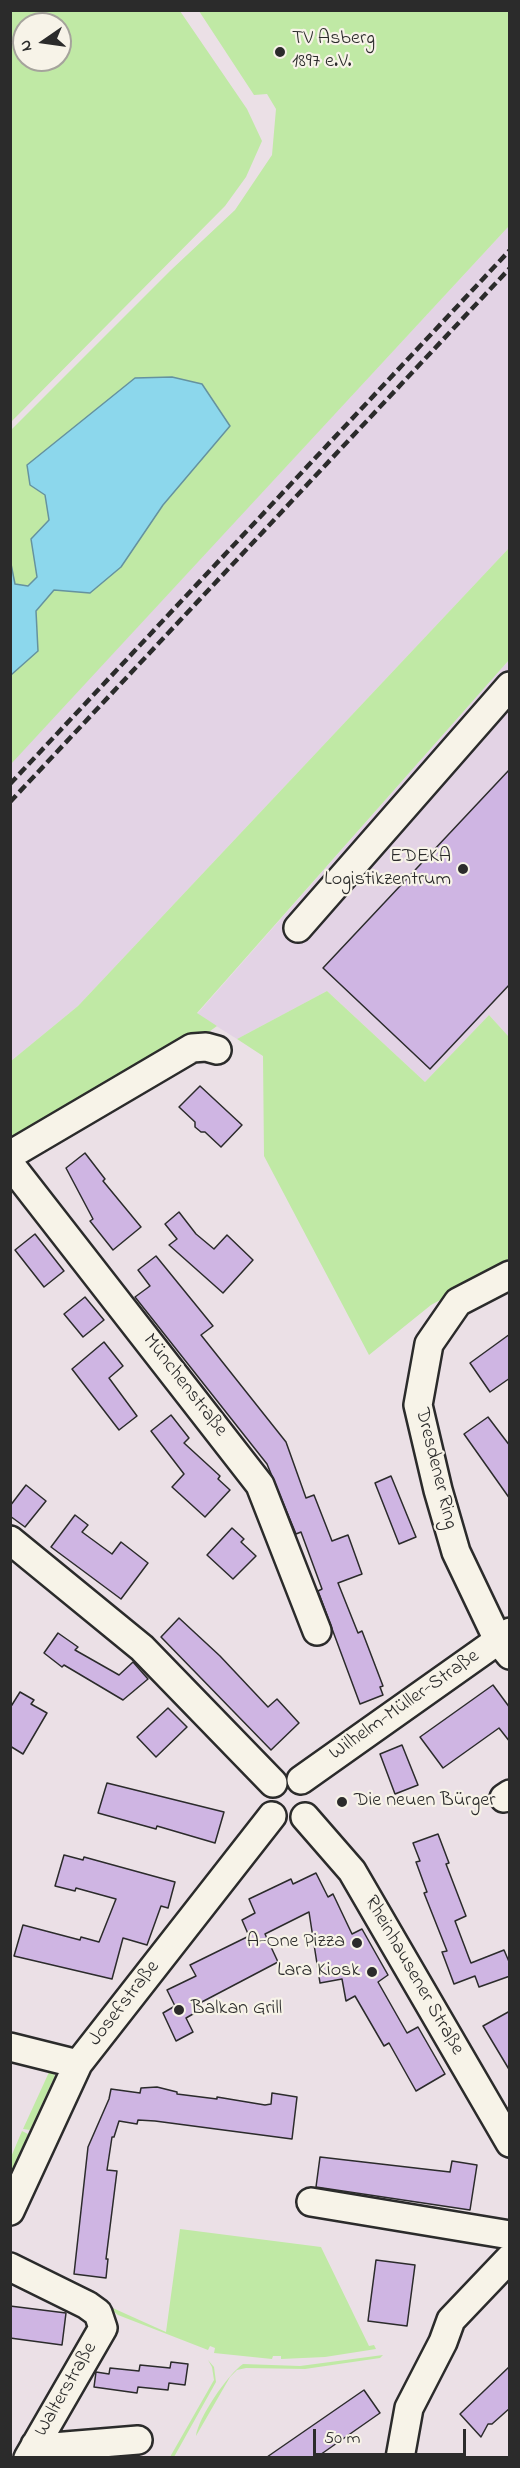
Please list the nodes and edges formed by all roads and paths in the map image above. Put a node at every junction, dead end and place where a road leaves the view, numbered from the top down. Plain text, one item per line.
1 (510, 686) edge
2 (298, 928) dead end
3 (217, 1050) dead end
4 (10, 1155) edge
5 (10, 1164) edge
6 (510, 1275) edge
7 (10, 1540) edge
8 (316, 1631) dead end
9 (506, 1642) edge
10 (301, 1780) junction
11 (273, 1783) junction
12 (272, 1816) junction
13 (305, 1816) junction
14 (10, 2047) edge
15 (78, 2064) junction
16 (510, 2143) edge
17 (311, 2202) dead end
18 (10, 2211) edge
19 (510, 2235) edge
20 (510, 2258) edge
21 (10, 2267) edge
22 (138, 2440) dead end
23 (32, 2451) edge
24 (400, 2457) edge

1 - 2 street
3 - 4 street
5 - 8 street, Münchenstraße
6 - 9 street, Dresdener Ring
7 - 11 street
9 - 10 street, Wilhelm-Müller-Straße
10 - 11 street
10 - 13 street
11 - 12 street
12 - 13 street
12 - 15 street, Josefstraße
13 - 16 street, Rheinhausener Straße
14 - 15 street
15 - 18 street, Josefstraße
17 - 19 street
20 - 24 street
21 - 23 street, Walterstraße
22 - 23 street

